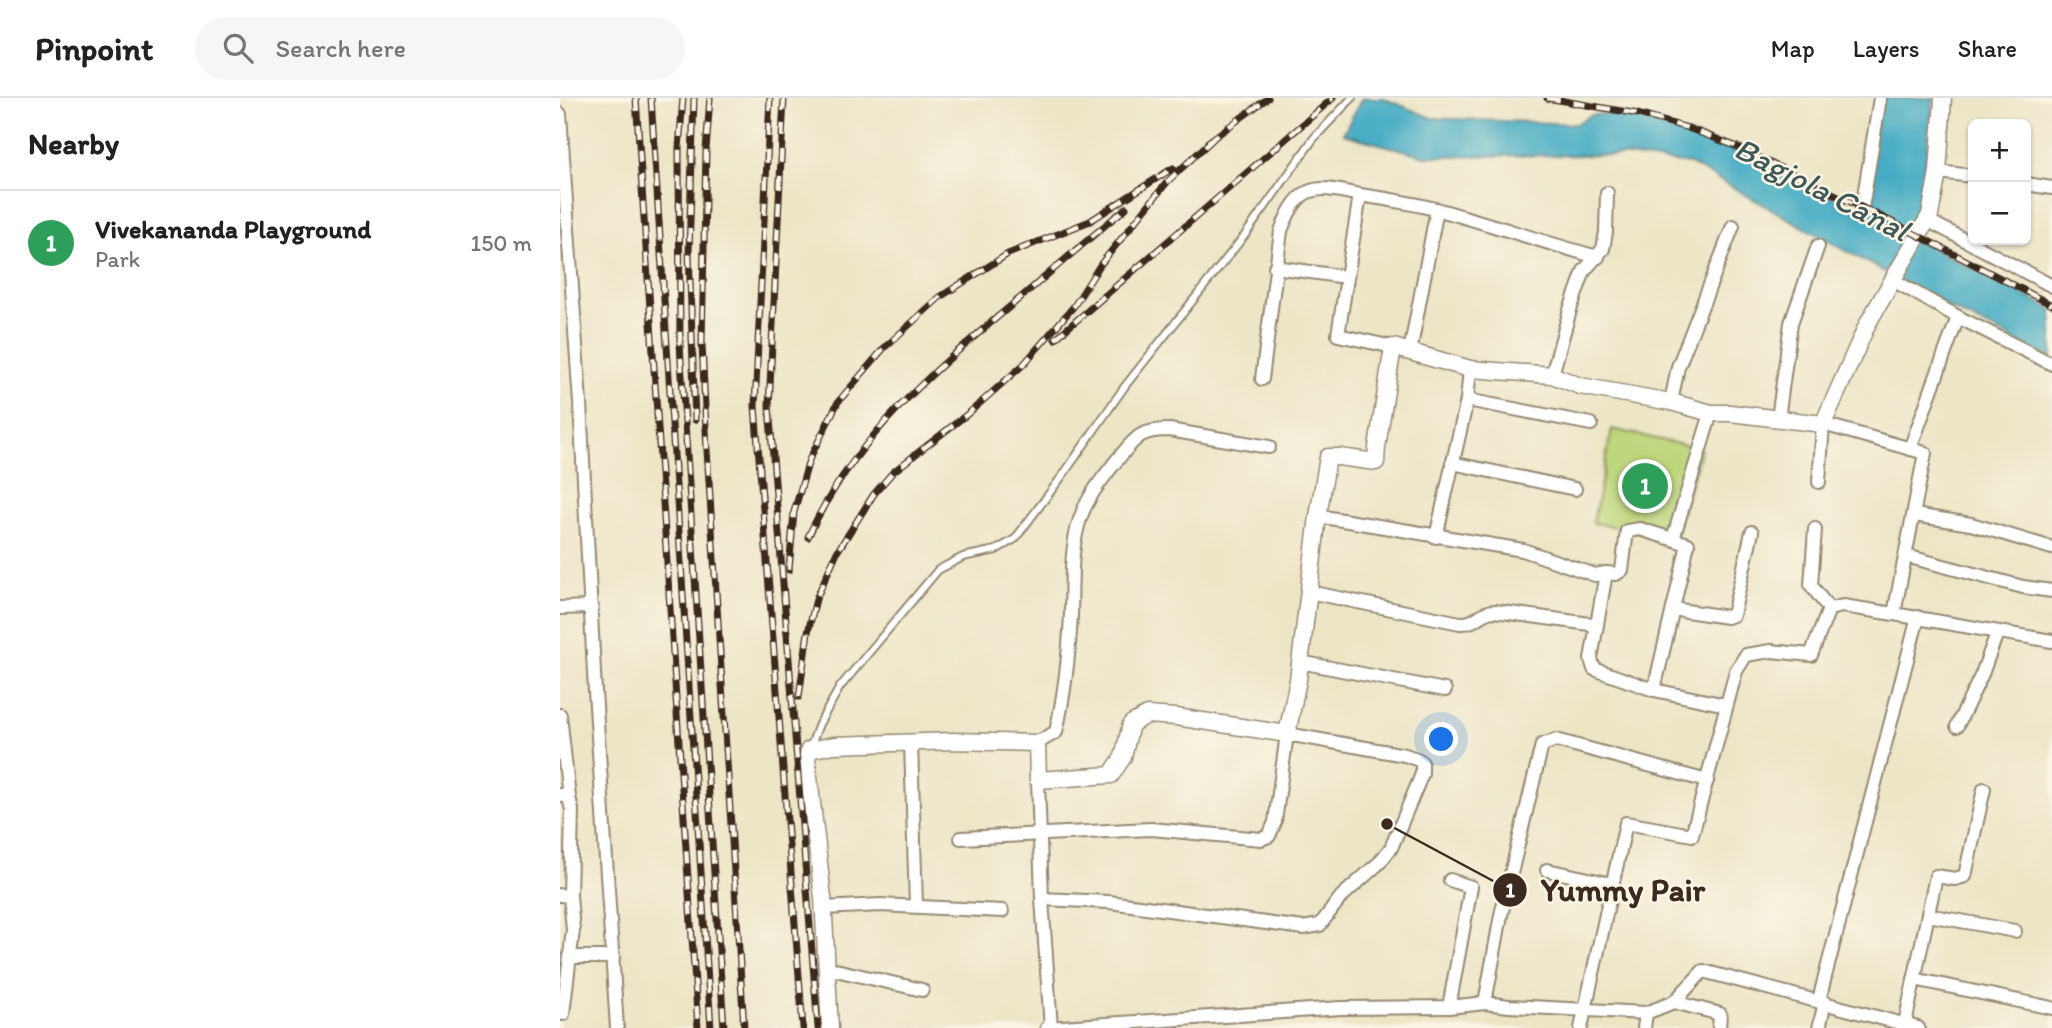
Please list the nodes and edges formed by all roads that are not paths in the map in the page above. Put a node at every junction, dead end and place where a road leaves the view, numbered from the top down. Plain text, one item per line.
1 (1352, 98) edge
2 (1880, 98) edge
3 (1943, 98) edge
4 (560, 114) edge
5 (1938, 172) junction
6 (1968, 175) edge
7 (2031, 185) edge
8 (2052, 188) edge
9 (1607, 193) dead end
10 (1360, 195) junction
11 (1861, 208) dead end
12 (1437, 209) junction
13 (1926, 222) junction
14 (1733, 226) dead end
15 (1818, 246) dead end
16 (1598, 257) junction
17 (1275, 267) junction
18 (1346, 277) junction
19 (1893, 280) junction
20 (2052, 286) edge
21 (1958, 317) junction
22 (1393, 347) junction
23 (1410, 352) junction
24 (2052, 364) edge
25 (1470, 369) junction
26 (1552, 375) junction
27 (1262, 379) dead end
28 (1467, 400) junction
29 (1671, 402) junction
30 (1711, 414) junction
31 (1778, 419) junction
32 (1591, 424) dead end
33 (1824, 424) junction
34 (1269, 447) dead end
35 (1910, 449) junction
36 (1452, 463) junction
37 (1819, 482) dead end
38 (1575, 489) dead end
39 (1914, 515) junction
40 (1318, 516) junction
41 (1815, 528) dead end
42 (1752, 532) dead end
43 (1436, 537) junction
44 (1673, 539) junction
45 (2052, 548) edge
46 (1906, 556) junction
47 (1606, 573) junction
48 (2052, 591) edge
49 (1308, 592) junction
50 (592, 607) junction
51 (560, 608) edge
52 (1673, 609) junction
53 (1829, 609) junction
54 (1894, 614) junction
55 (1918, 617) junction
56 (1597, 625) junction
57 (1997, 633) junction
58 (2052, 641) edge
59 (1300, 662) junction
60 (1445, 690) dead end
61 (1654, 690) junction
62 (1726, 705) junction
63 (560, 715) edge
64 (1957, 726) dead end
65 (1287, 734) junction
66 (911, 743) junction
67 (1037, 743) junction
68 (809, 750) junction
69 (1038, 780) junction
70 (1707, 781) junction
71 (1984, 789) dead end
72 (565, 796) edge
73 (1040, 835) junction
74 (961, 838) dead end
75 (1547, 870) dead end
76 (1450, 880) dead end
77 (1612, 884) junction
78 (565, 895) edge
79 (1042, 899) junction
80 (916, 906) junction
81 (824, 908) junction
82 (1002, 911) dead end
83 (1928, 915) junction
84 (2015, 931) dead end
85 (570, 957) junction
86 (613, 957) junction
87 (827, 968) junction
88 (1914, 979) junction
89 (922, 990) dead end
90 (1822, 1001) junction
91 (1674, 1002) junction
92 (1485, 1003) junction
93 (1449, 1007) junction
94 (2052, 1008) edge
95 (1585, 1010) junction
96 (1646, 1013) junction
97 (561, 1014) edge
98 (1904, 1026) edge
99 (561, 1028) edge
100 (617, 1028) edge
101 (830, 1028) edge
102 (1049, 1028) edge
103 (1581, 1028) edge
104 (1644, 1028) edge
105 (1719, 1028) edge
106 (1819, 1028) edge
107 (1918, 1028) edge

1 - 68 lane
2 - 11 street
3 - 5 street
4 - 50 street
5 - 6 street
5 - 13 street
7 - 8 street
9 - 16 street
10 - 12 street
10 - 17 street
10 - 18 street
12 - 16 street
12 - 23 street
13 - 19 street
13 - 20 street
14 - 29 street
15 - 31 street
16 - 26 street
17 - 18 street
17 - 27 street
18 - 22 street
19 - 21 street
19 - 33 street
21 - 24 street
21 - 35 street
22 - 23 street
22 - 40 street
23 - 25 street
25 - 26 street
25 - 28 street
26 - 29 street
28 - 32 street
28 - 36 street
29 - 30 street
30 - 31 street
30 - 44 street
31 - 33 street
33 - 35 street
33 - 37 street
34 - 67 street
35 - 39 street
36 - 38 street
36 - 43 street
39 - 45 street
39 - 46 street
40 - 43 street
40 - 49 street
41 - 53 street
42 - 52 street
43 - 47 street
44 - 47 street
44 - 52 street
46 - 48 street
46 - 54 street
47 - 56 street
49 - 56 street
49 - 59 street
50 - 51 street
50 - 86 street
52 - 61 street
53 - 54 street
53 - 62 street
54 - 55 street
55 - 57 street
55 - 90 street
56 - 61 street
57 - 58 street
57 - 64 street
59 - 60 street
59 - 65 street
61 - 62 street
62 - 70 street
63 - 72 street
65 - 69 street
65 - 73 street
65 - 79 street
66 - 67 street
66 - 68 street
66 - 80 street
67 - 69 street
68 - 81 street
69 - 73 street
70 - 77 street
70 - 92 street
71 - 83 street
72 - 78 street
73 - 74 street
73 - 79 street
75 - 77 street
76 - 93 street
77 - 95 street
78 - 85 street
79 - 102 street
80 - 81 street
80 - 82 street
81 - 87 street
83 - 84 street
83 - 88 street
85 - 86 street
85 - 97 street
86 - 100 street
87 - 89 street
87 - 101 street
88 - 94 street
88 - 98 street
90 - 91 street
90 - 98 street
90 - 106 street
91 - 96 street
91 - 105 street
92 - 93 street
92 - 95 street
93 - 102 street
95 - 96 street
95 - 103 street
96 - 104 street
97 - 99 street
98 - 107 street

